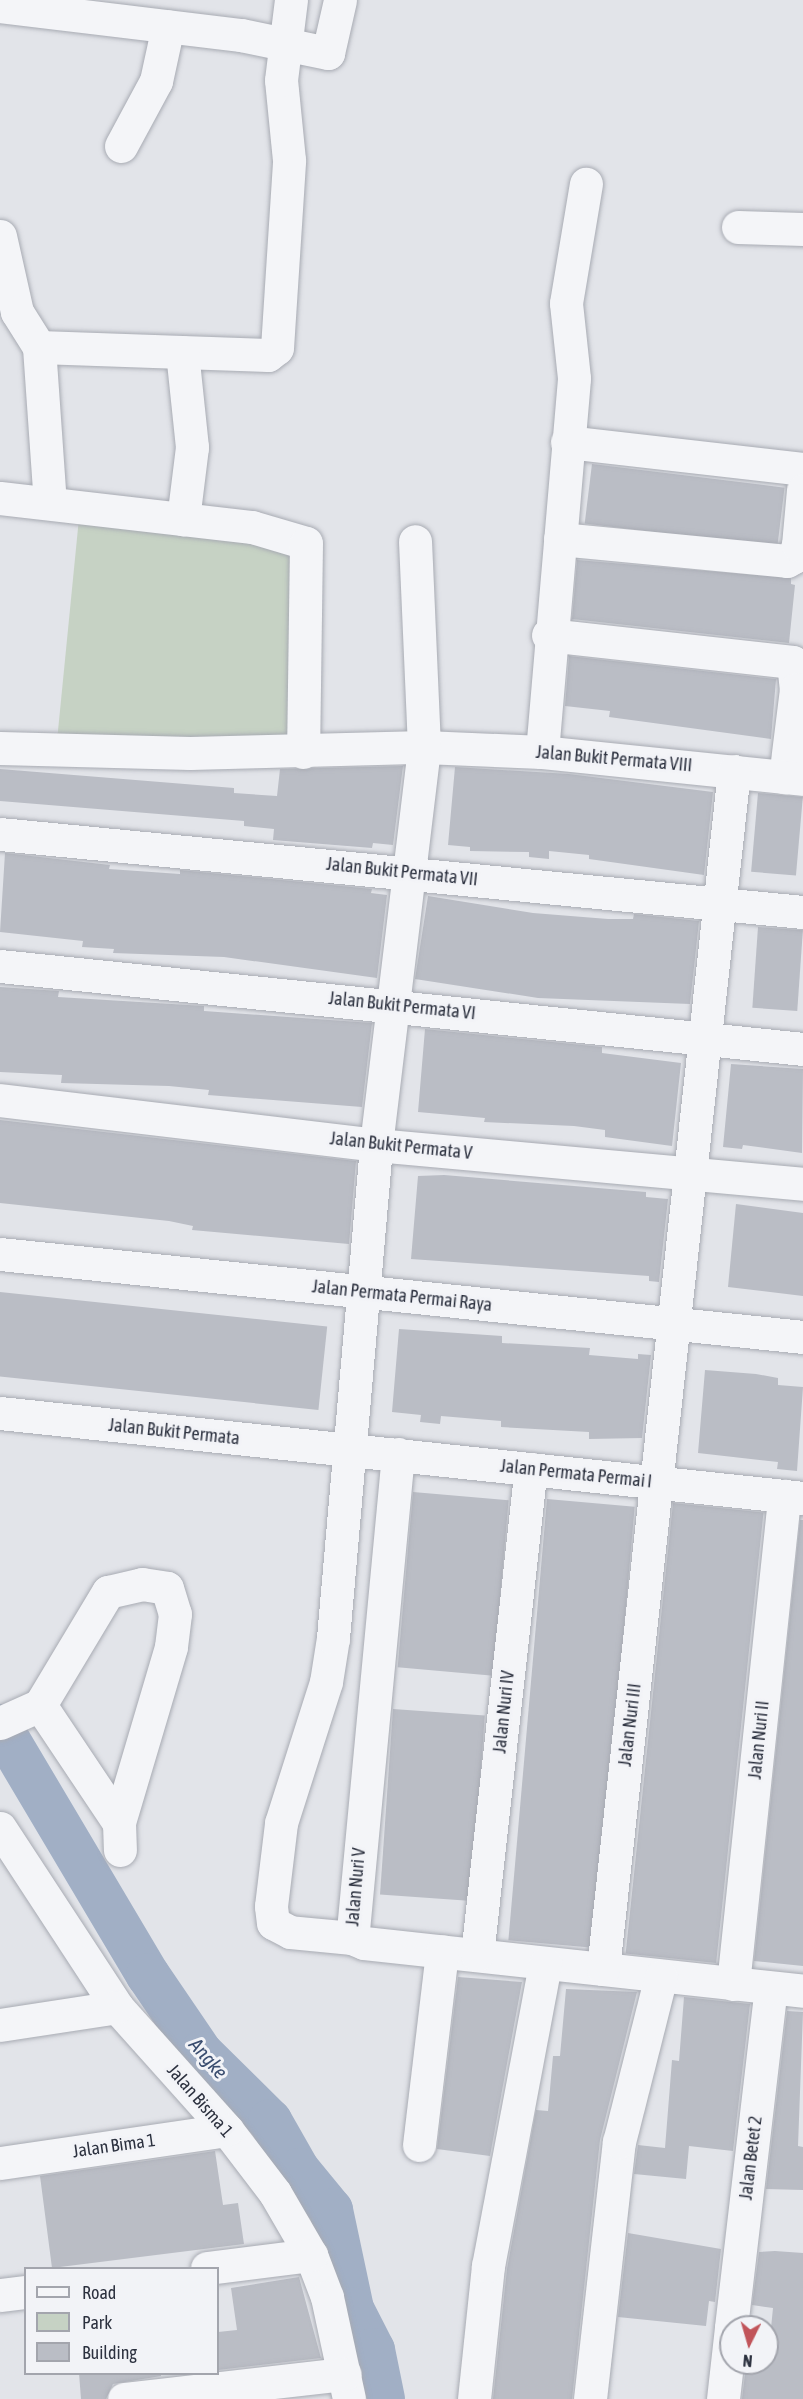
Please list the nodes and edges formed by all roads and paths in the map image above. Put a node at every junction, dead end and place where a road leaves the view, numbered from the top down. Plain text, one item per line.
1 (291, 0) edge
2 (340, 0) edge
3 (0, 6) edge
4 (168, 26) junction
5 (286, 45) junction
6 (121, 146) dead end
7 (586, 184) dead end
8 (738, 227) dead end
9 (803, 229) edge
10 (0, 236) edge
11 (39, 347) junction
12 (182, 352) junction
13 (567, 442) junction
14 (803, 469) edge
15 (803, 490) edge
16 (0, 498) edge
17 (50, 503) junction
18 (183, 519) junction
19 (560, 539) junction
20 (415, 542) dead end
21 (548, 635) junction
22 (424, 747) junction
23 (0, 748) edge
24 (303, 752) junction
25 (542, 752) junction
26 (734, 771) junction
27 (794, 778) edge
28 (0, 834) edge
29 (408, 872) junction
30 (719, 905) junction
31 (803, 912) edge
32 (0, 966) edge
33 (395, 1005) junction
34 (705, 1040) junction
35 (803, 1048) edge
36 (0, 1100) edge
37 (376, 1145) junction
38 (691, 1173) junction
39 (803, 1184) edge
40 (0, 1254) edge
41 (362, 1292) junction
42 (676, 1323) junction
43 (803, 1337) edge
44 (0, 1413) edge
45 (349, 1450) junction
46 (398, 1454) junction
47 (531, 1469) junction
48 (658, 1482) junction
49 (794, 1497) edge
50 (20, 1714) edge
51 (0, 1828) edge
52 (352, 1938) junction
53 (442, 1951) junction
54 (477, 1954) junction
55 (545, 1963) junction
56 (603, 1969) junction
57 (661, 1976) junction
58 (733, 1984) junction
59 (771, 1988) junction
60 (803, 1991) edge
61 (117, 2007) junction
62 (0, 2025) edge
63 (227, 2130) junction
64 (419, 2145) dead end
65 (0, 2163) edge
66 (311, 2255) junction
67 (215, 2267) edge
68 (24, 2292) edge
69 (0, 2295) edge
70 (732, 2315) edge
71 (726, 2375) edge
72 (347, 2387) edge
73 (124, 2399) edge
74 (474, 2399) edge
75 (590, 2399) edge
76 (723, 2399) edge

1 - 5 street
2 - 5 street
3 - 4 street
4 - 5 street
4 - 6 street
5 - 12 street
7 - 13 street
8 - 9 street
10 - 11 street
11 - 12 street
11 - 17 street
12 - 18 street
13 - 14 street
13 - 19 street
15 - 19 street
16 - 17 street
17 - 18 street
18 - 24 street
19 - 21 street
20 - 22 street
21 - 25 street
21 - 27 street
22 - 24 street, Jalan Bukit Permata VIII
22 - 25 street, Jalan Bukit Permata VIII
22 - 29 street
23 - 24 street, Jalan Bukit Permata VIII
25 - 26 street, Jalan Bukit Permata VIII
26 - 27 street, Jalan Bukit Permata VIII
26 - 30 street, Jalan Nuri III
28 - 29 street, Jalan Bukit Permata VII
29 - 30 street, Jalan Bukit Permata VII
29 - 33 street
30 - 31 street, Jalan Bukit Permata VII
30 - 34 street, Jalan Nuri III
32 - 33 street, Jalan Bukit Permata VI
33 - 34 street, Jalan Bukit Permata VI
33 - 37 street
34 - 35 street, Jalan Bukit Permata VI
34 - 38 street, Jalan Nuri III
36 - 37 street, Jalan Bukit Permata V
37 - 38 street, Jalan Bukit Permata V
37 - 41 street
38 - 39 street, Jalan Bukit Permata V
38 - 42 street, Jalan Nuri III
40 - 41 street, Jalan Permata Permai Raya
41 - 42 street, Jalan Permata Permai Raya
41 - 45 street
42 - 43 street, Jalan Permata Permai Raya
42 - 48 street, Jalan Nuri III
44 - 45 street, Jalan Bukit Permata
45 - 46 street, Jalan Permata Permai I
45 - 52 street
46 - 47 street, Jalan Permata Permai I
46 - 52 street, Jalan Nuri V
47 - 48 street, Jalan Permata Permai I
47 - 54 street, Jalan Nuri IV
48 - 49 street, Jalan Permata Permai I
48 - 56 street, Jalan Nuri III
49 - 58 street, Jalan Nuri II
50 - 50 street
51 - 61 street, Jalan Bisma 1
52 - 53 street, Jalan Nuri V
53 - 54 street, Jalan Nuri V
53 - 64 street
54 - 55 street, Jalan Nuri V
55 - 56 street, Jalan Nuri V
55 - 74 street
56 - 57 street, Jalan Nuri V
57 - 58 street, Jalan Nuri V
57 - 75 street
58 - 59 street, Jalan Nuri V
59 - 60 street, Jalan Nuri V
59 - 70 street, Jalan Betet 2
61 - 62 street
61 - 63 street, Jalan Bisma 1
63 - 65 street, Jalan Bima 1
63 - 66 street, Jalan Bisma 1
66 - 67 street
66 - 72 street, Jalan Bisma 1
68 - 69 street
71 - 76 street, Jalan Betet 2
72 - 73 street

